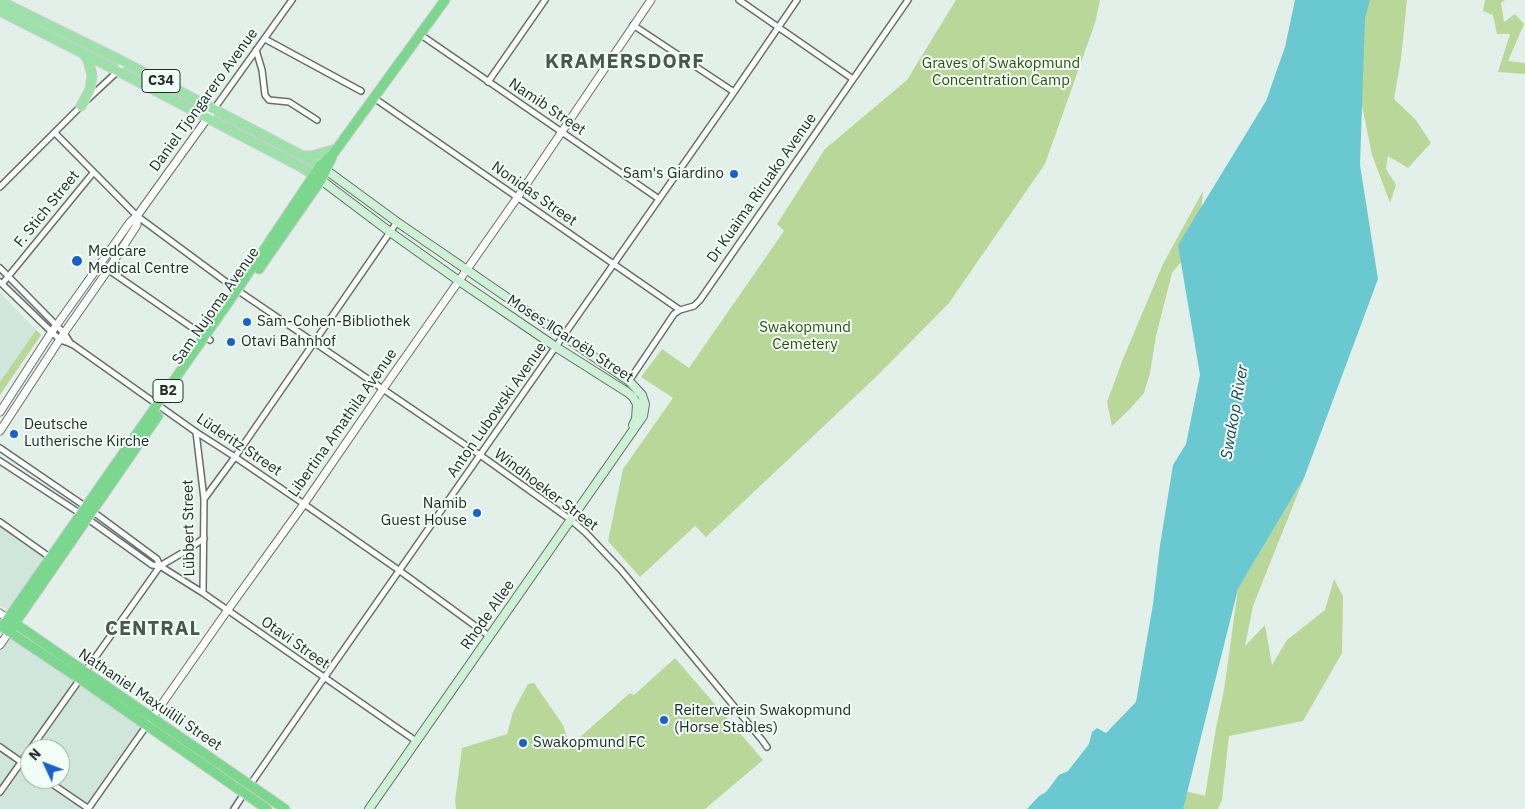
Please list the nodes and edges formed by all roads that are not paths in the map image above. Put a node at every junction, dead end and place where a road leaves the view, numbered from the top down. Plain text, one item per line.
1 (292, 0) edge
2 (445, 0) edge
3 (545, 0) edge
4 (651, 0) edge
5 (739, 0) edge
6 (797, 0) edge
7 (908, 0) edge
8 (0, 1) edge
9 (0, 11) edge
10 (633, 25) junction
11 (778, 27) junction
12 (421, 35) junction
13 (265, 39) junction
14 (256, 50) junction
15 (82, 52) junction
16 (124, 62) junction
17 (118, 71) junction
18 (853, 79) junction
19 (488, 82) junction
20 (361, 91) dead end
21 (734, 92) junction
22 (374, 98) junction
23 (81, 106) junction
24 (214, 109) junction
25 (208, 119) junction
26 (317, 120) dead end
27 (561, 131) junction
28 (55, 132) junction
29 (334, 152) junction
30 (301, 155) junction
31 (323, 168) junction
32 (93, 172) junction
33 (318, 177) junction
34 (0, 187) edge
35 (517, 198) junction
36 (659, 200) junction
37 (138, 216) junction
38 (397, 222) junction
39 (390, 232) junction
40 (100, 264) junction
41 (614, 264) junction
42 (0, 268) edge
43 (108, 270) junction
44 (467, 270) junction
45 (8, 276) junction
46 (459, 281) junction
47 (1, 283) edge
48 (240, 292) junction
49 (680, 310) junction
50 (56, 326) junction
51 (51, 333) junction
52 (64, 333) junction
53 (564, 336) junction
54 (207, 339) junction
55 (60, 340) junction
56 (314, 342) junction
57 (72, 344) junction
58 (556, 347) junction
59 (629, 381) junction
60 (383, 388) junction
61 (160, 407) junction
62 (0, 412) edge
63 (0, 431) edge
64 (196, 432) junction
65 (629, 436) junction
66 (0, 448) edge
67 (480, 456) junction
68 (235, 457) junction
69 (0, 461) edge
70 (204, 499) junction
71 (304, 504) junction
72 (87, 512) junction
73 (571, 520) junction
74 (0, 522) edge
75 (204, 538) junction
76 (54, 559) junction
77 (160, 566) junction
78 (400, 571) junction
79 (202, 593) junction
80 (227, 611) junction
81 (8, 618) edge
82 (3, 628) edge
83 (490, 636) junction
84 (0, 645) edge
85 (82, 675) junction
86 (324, 678) junction
87 (153, 717) junction
88 (147, 725) junction
89 (37, 739) edge
90 (416, 741) junction
91 (0, 747) edge
92 (767, 747) dead end
93 (20, 760) edge
94 (20, 762) edge
95 (250, 785) junction
96 (60, 789) edge
97 (0, 792) edge
98 (244, 793) junction
99 (89, 809) edge
100 (234, 809) edge
101 (267, 809) edge
102 (285, 809) edge
103 (369, 809) edge

1 - 13 street, Daniel Tjongarero Avenue
2 - 12 highway, Sam Nujoma Avenue / B2
3 - 19 street
4 - 10 street, Libertina Amathila Avenue
5 - 11 street
6 - 11 street, Anton Lubowski Avenue
7 - 18 street, Dr Kuaima Riruako Avenue
8 - 16 main road, Moses ǁGaroëb Street / C34
9 - 15 main road, Moses ǁGaroëb Street / C34
10 - 21 street
10 - 27 street, Libertina Amathila Avenue
11 - 18 street
11 - 21 street, Anton Lubowski Avenue
12 - 19 street, Namib Street
12 - 22 highway, Sam Nujoma Avenue / B2
13 - 14 street, Daniel Tjongarero Avenue
13 - 20 street
14 - 24 street, Daniel Tjongarero Avenue
14 - 26 street
15 - 17 main road, Moses ǁGaroëb Street / C34
15 - 23 main road
16 - 17 street
16 - 24 main road, Moses ǁGaroëb Street / C34
17 - 23 street
17 - 25 main road, Moses ǁGaroëb Street / C34
18 - 49 street, Dr Kuaima Riruako Avenue
19 - 27 street, Namib Street
21 - 36 street, Anton Lubowski Avenue
22 - 29 highway, Sam Nujoma Avenue / B2
22 - 35 street, Nonidas Street
23 - 28 street
24 - 25 street, Daniel Tjongarero Avenue
24 - 30 main road, Moses ǁGaroëb Street / C34
25 - 33 main road, Moses ǁGaroëb Street / C34
25 - 37 street, Daniel Tjongarero Avenue
27 - 35 street, Libertina Amathila Avenue
27 - 36 street, Namib Street
28 - 32 street, Windhoeker Street
28 - 34 street
29 - 30 main road
29 - 31 highway, Sam Nujoma Avenue / B2
30 - 31 main road, Moses ǁGaroëb Street / C34
31 - 33 highway, Sam Nujoma Avenue / B2
31 - 38 main road, Moses ǁGaroëb Street
32 - 37 street, Windhoeker Street
32 - 45 street, F. Stich Street
33 - 39 main road, Moses ǁGaroëb Street
33 - 48 highway, Sam Nujoma Avenue / B2
35 - 41 street, Nonidas Street
35 - 44 street, Libertina Amathila Avenue
36 - 41 street, Anton Lubowski Avenue
37 - 40 street, Daniel Tjongarero Avenue
37 - 43 street, Daniel Tjongarero Avenue
37 - 48 street, Windhoeker Street
38 - 39 street
38 - 44 main road, Moses ǁGaroëb Street
39 - 46 main road, Moses ǁGaroëb Street
39 - 56 street
40 - 43 street
40 - 50 street, Daniel Tjongarero Avenue
41 - 49 street, Nonidas Street
41 - 53 street, Anton Lubowski Avenue
42 - 45 street, Lüderitz Street
43 - 52 street, Daniel Tjongarero Avenue
43 - 54 street
44 - 46 street, Libertina Amathila Avenue
44 - 53 main road, Moses ǁGaroëb Street
45 - 47 street, F. Stich Street
45 - 50 street, Lüderitz Street
46 - 58 main road, Moses ǁGaroëb Street
46 - 60 street, Libertina Amathila Avenue
47 - 51 street, Lüderitz Street
48 - 54 highway, Sam Nujoma Avenue / B2
48 - 56 street, Windhoeker Street
49 - 59 street, Dr Kuaima Riruako Avenue
50 - 51 street, Daniel Tjongarero Avenue
50 - 52 street, Lüderitz Street
51 - 55 street, Lüderitz Street
51 - 62 street, Daniel Tjongarero Avenue
52 - 55 street, Daniel Tjongarero Avenue
52 - 57 street, Lüderitz Street
53 - 58 street, Anton Lubowski Avenue
53 - 59 main road, Moses ǁGaroëb Street
54 - 61 highway, Sam Nujoma Avenue / B2
55 - 57 street, Lüderitz Street
55 - 63 street, Daniel Tjongarero Avenue
56 - 60 street, Windhoeker Street
56 - 68 street
57 - 61 street, Lüderitz Street
58 - 65 main road, Moses ǁGaroëb Street
58 - 67 street, Anton Lubowski Avenue
59 - 65 main road, Moses ǁGaroëb Street
60 - 67 street, Windhoeker Street
60 - 71 street, Libertina Amathila Avenue
61 - 64 street, Lüderitz Street
61 - 72 highway, Sam Nujoma Avenue / B2
64 - 68 street, Lüderitz Street
64 - 70 street, Lübbert Street
65 - 73 main road, Rhode Allee
66 - 72 street, Otavi Street
67 - 73 street, Windhoeker Street
67 - 78 street, Anton Lubowski Avenue
68 - 70 street
68 - 71 street, Lüderitz Street
69 - 72 street, Otavi Street
70 - 75 street, Lübbert Street
71 - 78 street, Lüderitz Street
71 - 80 street, Libertina Amathila Avenue
72 - 76 highway, Sam Nujoma Avenue / B2
72 - 77 street, Otavi Street
72 - 77 street, Otavi Street
73 - 83 main road, Rhode Allee
73 - 92 street, Windhoeker Street
74 - 76 street
75 - 77 street
75 - 79 street, Lübbert Street
76 - 81 highway, Sam Nujoma Avenue / B2
77 - 79 street, Otavi Street
77 - 85 street
78 - 83 street, Lüderitz Street
78 - 86 street, Anton Lubowski Avenue
79 - 80 street, Otavi Street
80 - 86 street, Otavi Street
80 - 87 street, Libertina Amathila Avenue
81 - 82 highway, Sam Nujoma Avenue / B2
81 - 85 highway, Nathaniel Maxuilili Street
82 - 84 street, Sam Nujoma Avenue
82 - 85 highway, Nathaniel Maxuilili Street
83 - 90 main road, Rhode Allee
85 - 87 highway, Nathaniel Maxuilili Street
85 - 88 highway, Nathaniel Maxuilili Street
85 - 89 street
86 - 90 street, Otavi Street
86 - 95 street, Anton Lubowski Avenue
87 - 88 street, Libertina Amathila Avenue
87 - 95 highway, Nathaniel Maxuilili Street
88 - 98 highway, Nathaniel Maxuilili Street
88 - 99 street, Libertina Amathila Avenue
90 - 103 main road, Rhode Allee
91 - 93 street
94 - 97 street
95 - 98 street, Anton Lubowski Avenue
95 - 102 highway, Nathaniel Maxuilili Street
96 - 99 street
98 - 100 street, Anton Lubowski Avenue
98 - 101 highway, Nathaniel Maxuilili Street

